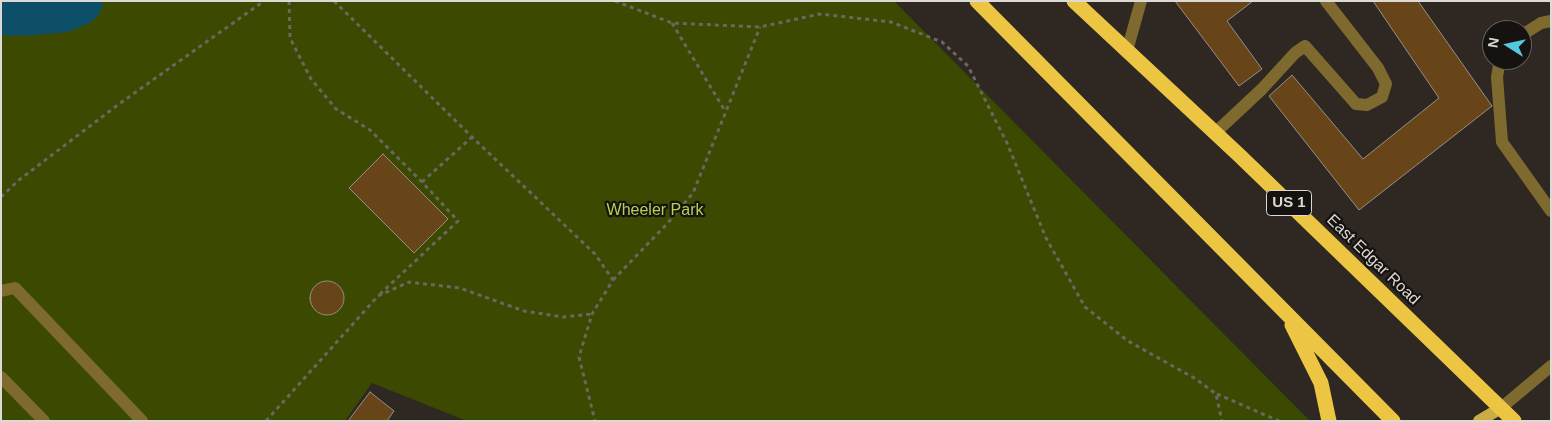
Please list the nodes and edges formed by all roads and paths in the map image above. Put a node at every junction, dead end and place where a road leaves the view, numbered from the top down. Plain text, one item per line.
1 (264, 1) edge
2 (289, 1) edge
3 (334, 1) edge
4 (614, 1) edge
5 (977, 1) edge
6 (1141, 1) edge
7 (1326, 1) edge
8 (1078, 2) edge
9 (1551, 21) edge
10 (672, 23) junction
11 (760, 28) junction
12 (1532, 28) edge
13 (1127, 51) junction
14 (1498, 70) edge
15 (726, 112) junction
16 (1215, 133) junction
17 (472, 137) junction
18 (422, 182) junction
19 (1, 197) edge
20 (1551, 211) edge
21 (613, 280) junction
22 (1, 291) edge
23 (378, 296) junction
24 (1286, 313) junction
25 (592, 314) junction
26 (1551, 366) edge
27 (1, 377) edge
28 (1216, 394) junction
29 (1501, 408) junction
30 (44, 421) edge
31 (142, 421) edge
32 (266, 421) edge
33 (595, 421) edge
34 (1222, 421) edge
35 (1279, 421) edge
36 (1329, 421) edge
37 (1393, 421) edge
38 (1479, 421) edge
39 (1514, 421) edge

1 - 19 path
2 - 18 path
3 - 17 path
4 - 10 path
5 - 24 highway
6 - 13 street
7 - 16 street
8 - 13 highway, East Edgar Road / US 1
9 - 12 street
10 - 11 path
10 - 15 path
11 - 15 path
11 - 28 path
13 - 16 highway, East Edgar Road / US 1
14 - 20 street
15 - 21 path
16 - 29 highway, East Edgar Road / US 1
17 - 18 path
17 - 21 path
18 - 23 path
21 - 25 path
22 - 31 street
23 - 25 path
23 - 32 path
24 - 36 highway
24 - 37 highway
25 - 33 path
26 - 29 street
27 - 30 street
28 - 34 path
28 - 35 path
29 - 38 main road
29 - 39 highway, East Edgar Road / US 1

